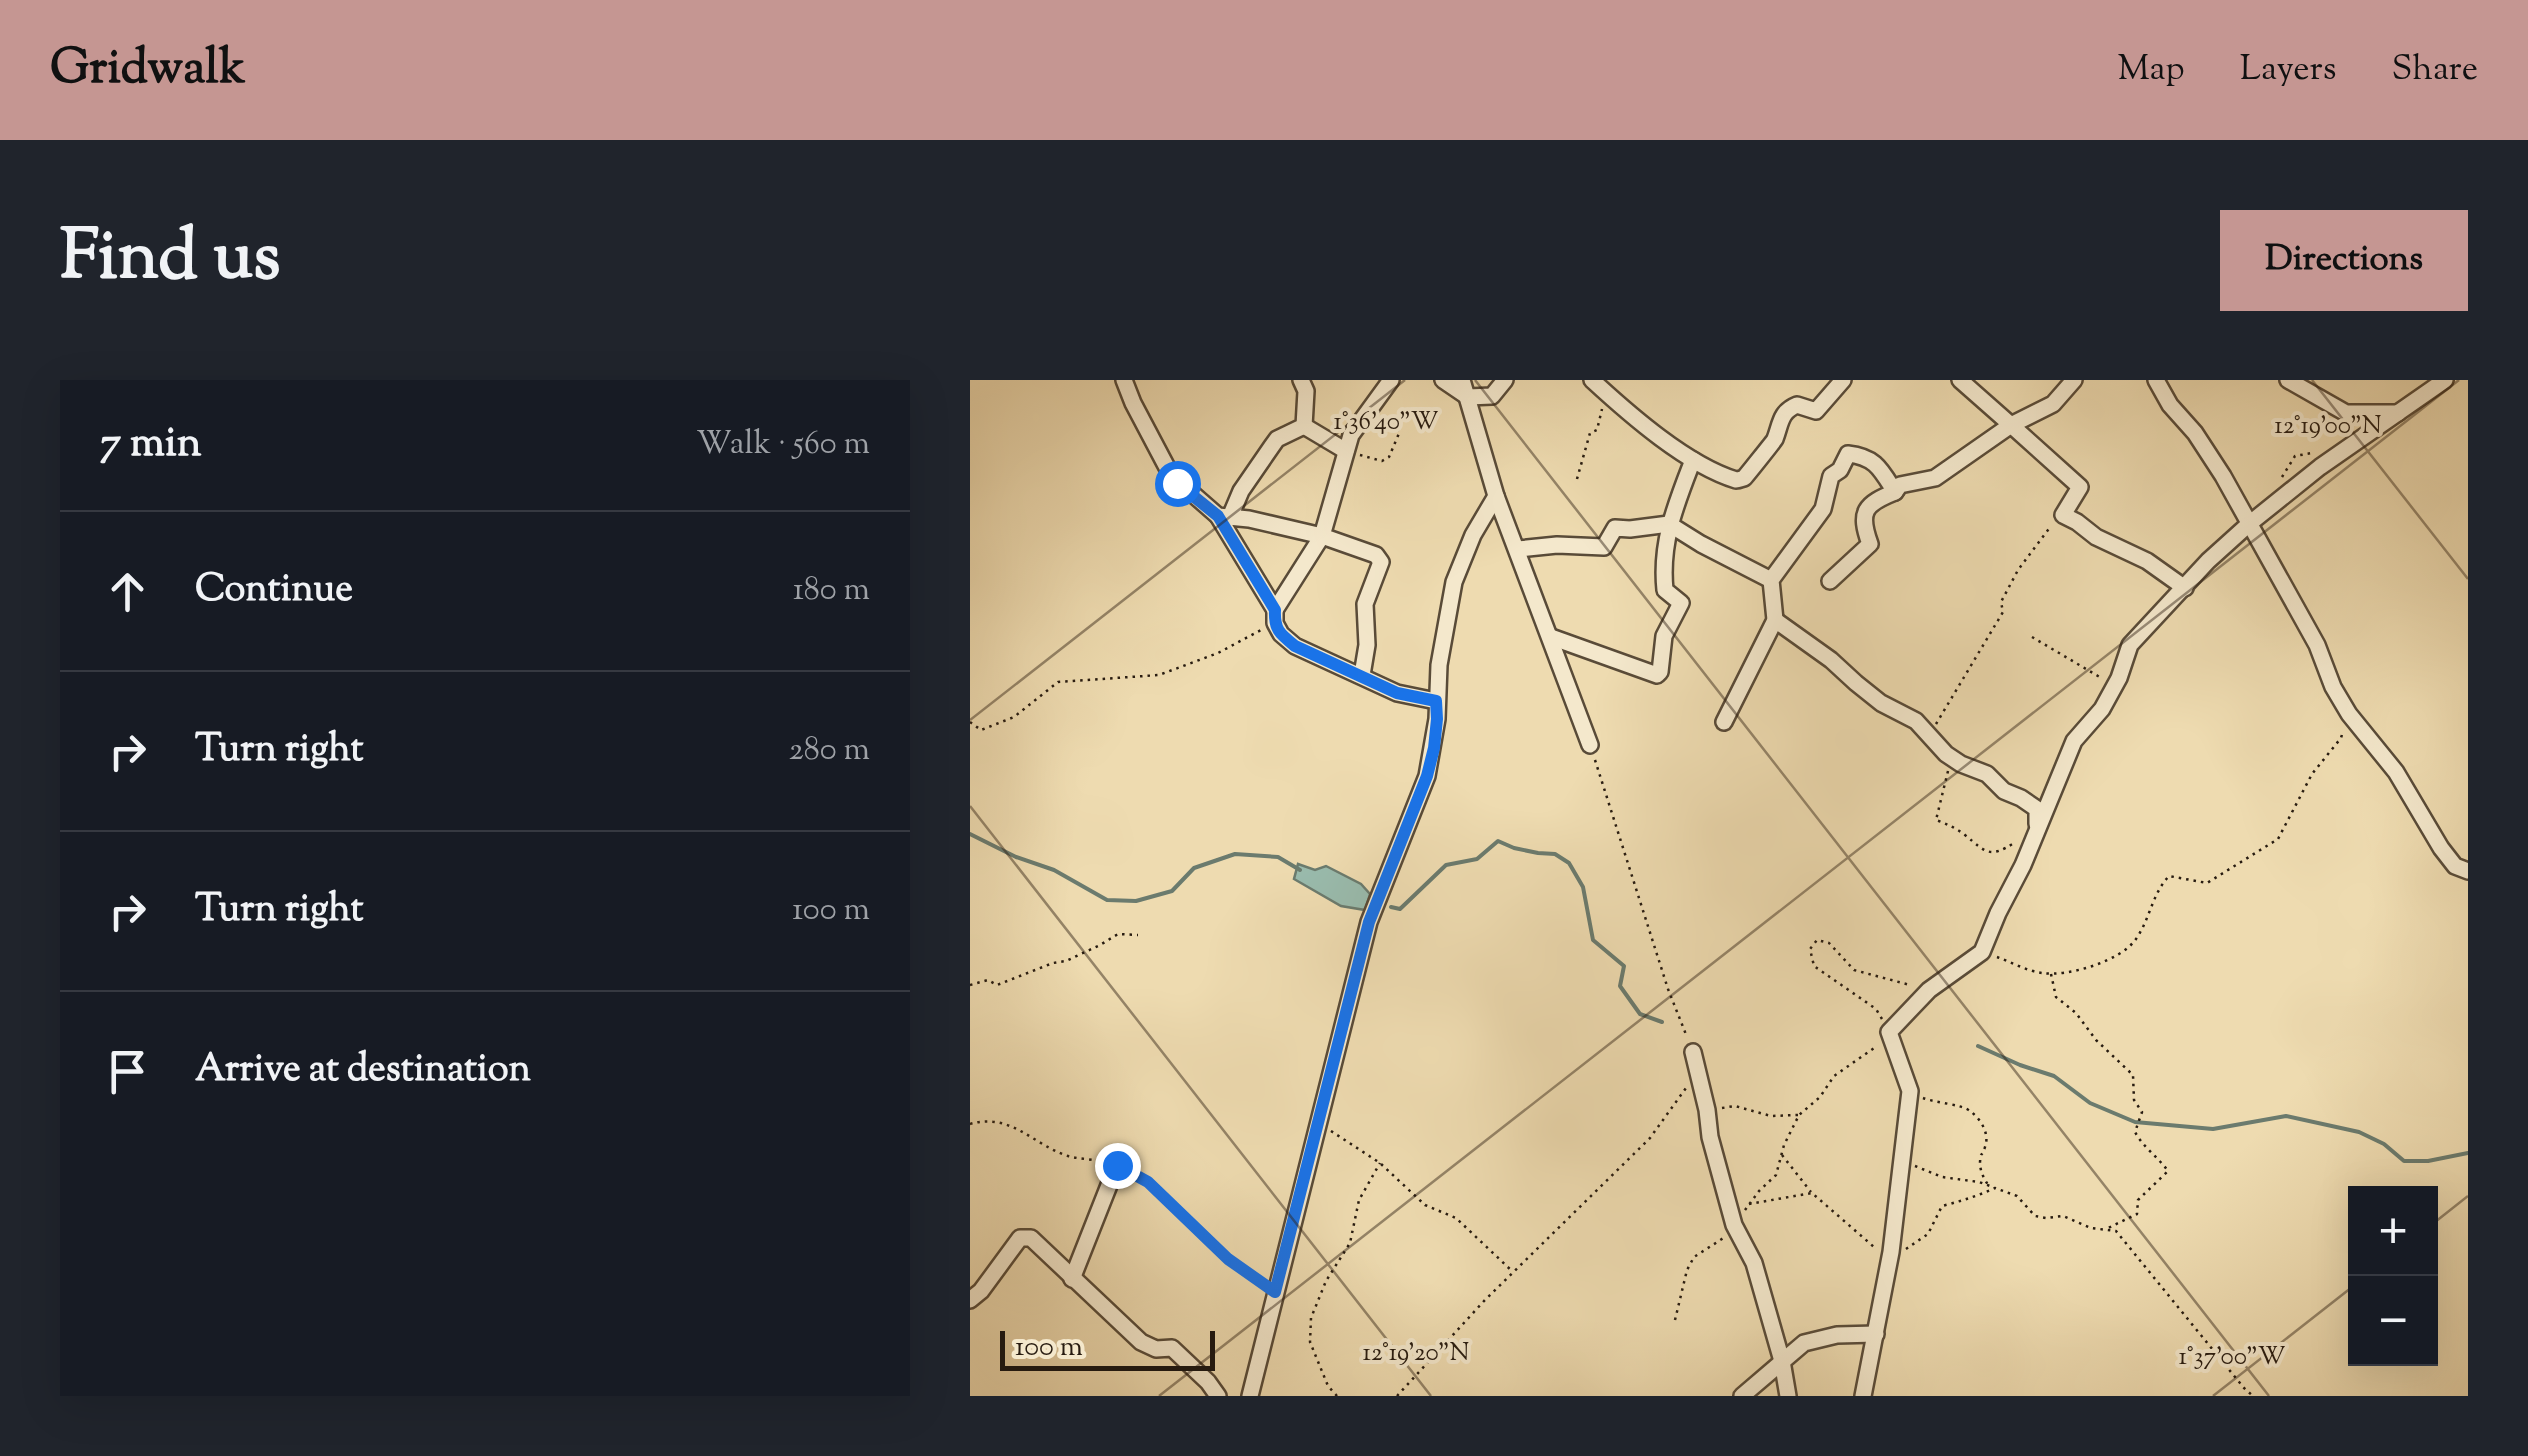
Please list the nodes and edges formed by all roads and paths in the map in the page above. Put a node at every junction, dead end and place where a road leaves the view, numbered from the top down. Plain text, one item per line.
1 (1124, 380) edge
2 (1301, 380) edge
3 (1390, 380) edge
4 (1443, 380) edge
5 (1462, 380) edge
6 (1506, 380) edge
7 (1592, 380) edge
8 (1843, 380) edge
9 (1960, 380) edge
10 (2074, 380) edge
11 (2288, 380) edge
12 (2445, 380) edge
13 (2160, 381) edge
14 (1607, 394) junction
15 (1468, 398) junction
16 (1370, 407) junction
17 (2398, 414) junction
18 (2012, 424) junction
19 (1304, 426) junction
20 (1346, 451) junction
21 (1693, 460) junction
22 (1577, 480) dead end
23 (1895, 492) junction
24 (1496, 496) junction
25 (1224, 516) junction
26 (2063, 516) junction
27 (1669, 524) junction
28 (2250, 524) junction
29 (1322, 536) junction
30 (1518, 550) junction
31 (1771, 580) junction
32 (1830, 581) dead end
33 (2185, 588) junction
34 (1275, 616) junction
35 (1776, 620) junction
36 (1551, 637) junction
37 (2032, 637) dead end
38 (1362, 675) junction
39 (2119, 678) junction
40 (1436, 701) junction
41 (2349, 714) junction
42 (970, 722) edge
43 (1724, 722) dead end
44 (1929, 733) junction
45 (1590, 745) joint
46 (1946, 754) junction
47 (2038, 828) junction
48 (2468, 871) edge
49 (1138, 935) dead end
50 (1982, 952) junction
51 (2051, 972) junction
52 (970, 985) edge
53 (1929, 990) junction
54 (1888, 1032) junction
55 (1693, 1052) joint
56 (1698, 1070) junction
57 (1910, 1091) junction
58 (1708, 1110) junction
59 (1800, 1115) junction
60 (1317, 1122) junction
61 (970, 1124) edge
62 (1782, 1155) junction
63 (1380, 1162) junction
64 (1902, 1164) junction
65 (1117, 1165) junction
66 (1988, 1186) junction
67 (1994, 1188) junction
68 (1812, 1193) junction
69 (1750, 1204) junction
70 (1734, 1225) junction
71 (2104, 1230) junction
72 (1891, 1252) junction
73 (1513, 1272) junction
74 (1072, 1279) junction
75 (1275, 1292) junction
76 (970, 1300) edge
77 (1675, 1320) dead end
78 (1876, 1334) junction
79 (1782, 1361) junction
80 (2244, 1388) junction
81 (1218, 1396) edge
82 (1250, 1396) edge
83 (1336, 1396) edge
84 (1397, 1396) edge
85 (1742, 1396) edge
86 (1788, 1396) edge
87 (1863, 1396) edge
88 (2235, 1396) edge
89 (2242, 1396) edge
90 (2253, 1396) edge

1 - 25 street
2 - 19 street
3 - 16 street
4 - 15 street
5 - 15 street
6 - 15 street
7 - 14 street
8 - 21 street
9 - 18 street
10 - 18 street
11 - 17 street
12 - 17 street
13 - 28 street
14 - 21 street
14 - 22 path
15 - 24 street
16 - 20 street
16 - 20 path
17 - 28 street
18 - 23 street
18 - 26 street
19 - 20 street
19 - 25 street
20 - 29 street
21 - 27 street
23 - 31 street
23 - 32 street
24 - 30 street
24 - 40 street
25 - 29 street
25 - 34 street
26 - 33 street
26 - 44 path
27 - 30 street
27 - 31 street
27 - 36 street
28 - 33 street
28 - 41 street
29 - 34 street
29 - 38 street
30 - 36 street
31 - 35 street
33 - 39 street
34 - 38 street
34 - 42 path
35 - 43 street
35 - 44 street
36 - 45 street
37 - 39 path
38 - 40 street
39 - 47 street
40 - 60 street
41 - 48 street
41 - 51 path
44 - 46 street
45 - 55 path
46 - 47 street
46 - 47 path
47 - 50 street
49 - 52 path
50 - 51 path
50 - 53 street
51 - 71 path
53 - 54 street
53 - 54 path
54 - 57 street
54 - 59 path
55 - 56 street
56 - 58 street
56 - 73 path
57 - 64 street
57 - 66 path
58 - 59 path
58 - 70 street
59 - 62 path
60 - 63 path
60 - 75 street
61 - 65 path
62 - 68 path
62 - 69 path
63 - 73 path
63 - 83 path
64 - 66 path
64 - 72 street
65 - 74 street
65 - 75 path
66 - 67 path
67 - 71 path
67 - 72 path
68 - 69 path
68 - 72 path
69 - 70 path
70 - 77 path
70 - 79 street
71 - 80 path
72 - 78 street
73 - 84 path
74 - 76 street
74 - 81 street
75 - 82 street
78 - 79 street
78 - 87 street
79 - 85 street
79 - 86 street
80 - 88 path
80 - 89 path
80 - 90 path

